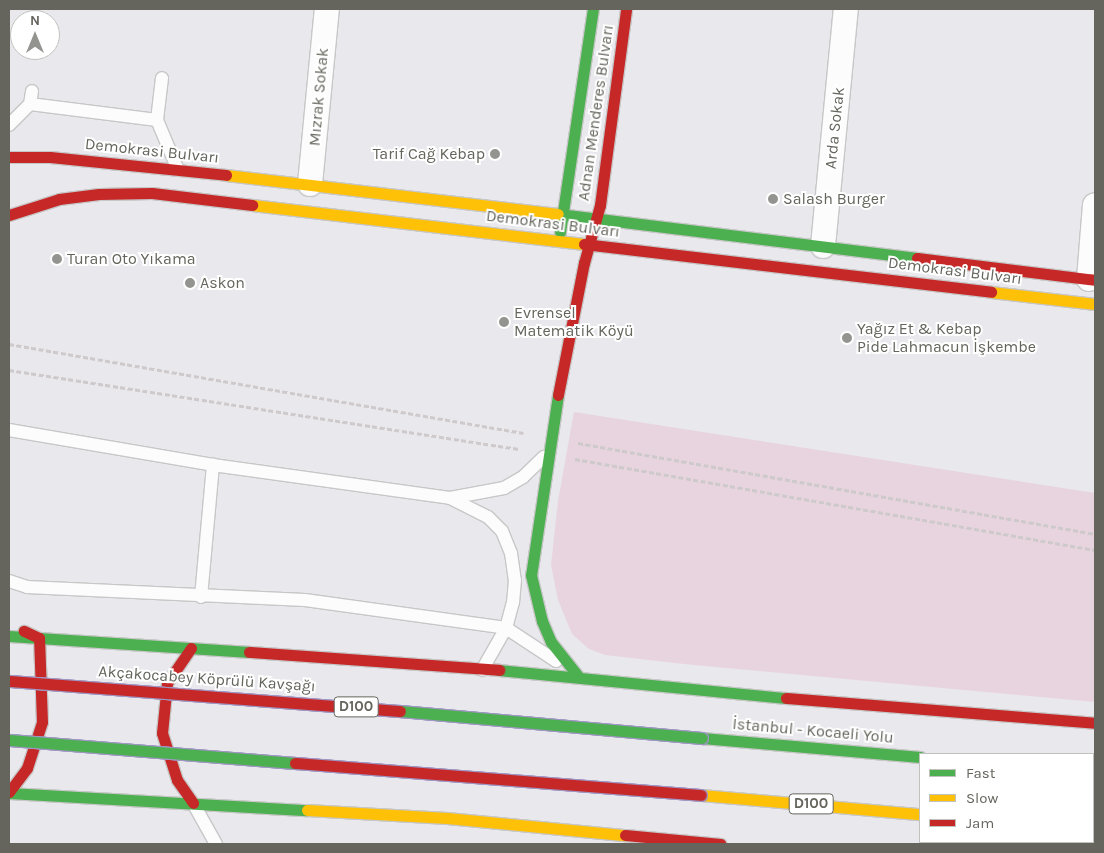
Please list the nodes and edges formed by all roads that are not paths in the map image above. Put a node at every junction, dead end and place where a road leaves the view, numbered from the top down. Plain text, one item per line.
1 (327, 9) edge
2 (593, 9) edge
3 (626, 9) edge
4 (846, 9) edge
5 (162, 78) dead end
6 (32, 91) dead end
7 (30, 104) junction
8 (157, 120) junction
9 (9, 125) edge
10 (9, 148) edge
11 (9, 157) edge
12 (50, 157) junction
13 (9, 166) edge
14 (178, 170) junction
15 (310, 184) junction
16 (1095, 205) edge
17 (9, 215) edge
18 (563, 215) junction
19 (597, 221) junction
20 (558, 241) junction
21 (591, 246) junction
22 (823, 246) junction
23 (819, 272) junction
24 (1092, 280) edge
25 (1091, 303) edge
26 (9, 430) edge
27 (547, 454) junction
28 (212, 465) junction
29 (450, 498) junction
30 (9, 581) edge
31 (201, 597) junction
32 (9, 624) edge
33 (506, 628) junction
34 (9, 636) edge
35 (40, 638) junction
36 (191, 648) junction
37 (482, 670) junction
38 (578, 676) junction
39 (9, 681) edge
40 (1095, 723) edge
41 (702, 738) joint
42 (9, 740) edge
43 (919, 757) edge
44 (9, 792) edge
45 (193, 803) junction
46 (919, 814) edge
47 (216, 844) edge
48 (721, 844) edge

1 - 15 street, Mızrak Sokak
2 - 18 main road, Adnan Menderes Bulvarı
3 - 19 main road, Adnan Menderes Bulvarı
4 - 22 street, Arda Sokak
5 - 8 lane
6 - 7 lane
7 - 8 lane
7 - 9 lane
8 - 14 lane
10 - 12 main road
11 - 12 main road, Demokrasi Bulvarı
12 - 13 main road
12 - 14 main road, Demokrasi Bulvarı
14 - 15 main road, Demokrasi Bulvarı
15 - 18 main road, Demokrasi Bulvarı
16 - 24 street
17 - 20 main road, Demokrasi Bulvarı
18 - 19 main road, Demokrasi Bulvarı
18 - 20 main road, Adnan Menderes Bulvarı
19 - 21 main road, Adnan Menderes Bulvarı
19 - 22 main road, Demokrasi Bulvarı
20 - 21 main road, Demokrasi Bulvarı
21 - 23 main road, Demokrasi Bulvarı
21 - 27 main road, Adnan Menderes Bulvarı
22 - 23 main road
22 - 24 main road, Demokrasi Bulvarı
23 - 25 main road, Demokrasi Bulvarı
24 - 25 main road
26 - 28 lane
27 - 29 lane
27 - 38 main road, Adnan Menderes Bulvarı
28 - 29 lane
28 - 31 lane
29 - 33 lane
30 - 31 lane
31 - 33 lane
32 - 35 main road
33 - 37 lane
33 - 38 lane
34 - 35 main road
35 - 36 main road
35 - 44 main road
36 - 37 main road
36 - 45 main road
37 - 38 main road
38 - 40 main road
39 - 41 main road, Akçakocabey Köprülü Kavşağı / D100, bridge
41 - 43 main road, İstanbul - Kocaeli Yolu / D100
42 - 46 main road, D100, bridge
44 - 45 main road
45 - 47 lane
45 - 48 main road

